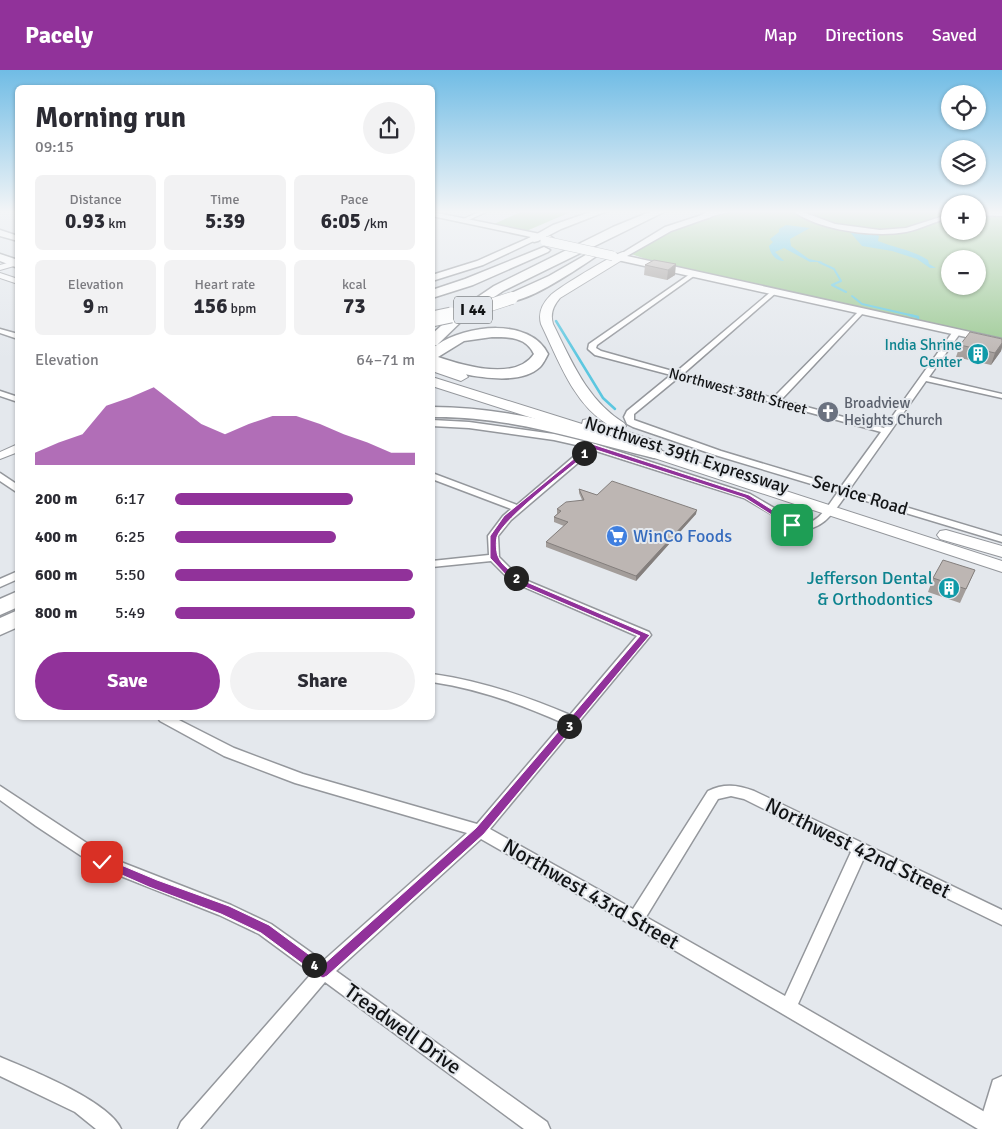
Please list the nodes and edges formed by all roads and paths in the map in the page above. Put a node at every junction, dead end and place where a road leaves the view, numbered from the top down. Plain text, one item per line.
1 (487, 260) edge
2 (520, 260) edge
3 (535, 260) edge
4 (554, 260) edge
5 (583, 260) edge
6 (610, 260) edge
7 (637, 260) edge
8 (15, 263) edge
9 (0, 268) edge
10 (695, 273) junction
11 (0, 275) edge
12 (435, 277) edge
13 (15, 281) edge
14 (775, 291) junction
15 (435, 293) edge
16 (862, 311) junction
17 (435, 318) edge
18 (435, 320) edge
19 (0, 331) edge
20 (957, 332) junction
21 (15, 336) edge
22 (435, 339) edge
23 (1002, 342) edge
24 (435, 353) edge
25 (437, 368) edge
26 (677, 375) junction
27 (924, 378) junction
28 (0, 393) edge
29 (1002, 396) edge
30 (15, 399) edge
31 (776, 401) junction
32 (435, 412) edge
33 (435, 424) edge
34 (886, 431) junction
35 (592, 446) junction
36 (15, 449) edge
37 (654, 453) junction
38 (0, 456) edge
39 (706, 461) junction
40 (0, 476) edge
41 (435, 477) edge
42 (15, 488) edge
43 (836, 501) junction
44 (517, 508) junction
45 (1002, 538) edge
46 (1002, 552) edge
47 (494, 558) junction
48 (435, 564) edge
49 (1002, 567) edge
50 (15, 576) edge
51 (0, 584) edge
52 (15, 600) edge
53 (0, 608) edge
54 (15, 619) edge
55 (0, 628) edge
56 (435, 679) edge
57 (169, 720) edge
58 (573, 722) junction
59 (0, 792) edge
60 (480, 831) junction
61 (860, 849) junction
62 (1002, 918) edge
63 (636, 919) junction
64 (323, 972) junction
65 (788, 1008) junction
66 (0, 1066) edge
67 (1002, 1089) edge
68 (994, 1128) edge
69 (111, 1129) edge
70 (188, 1129) edge
71 (540, 1129) edge

1 - 12 main road
2 - 15 highway, I 44
3 - 18 highway
4 - 22 highway
5 - 17 highway, I 44, bridge
6 - 39 highway
7 - 10 main road
8 - 9 street
10 - 14 main road
10 - 26 street, Northwest 38th Street
11 - 13 street
14 - 16 main road
14 - 26 street
16 - 20 main road
16 - 31 street
19 - 21 street
20 - 23 main road
20 - 27 street
24 - 25 highway
25 - 37 highway, Northwest 39th Expressway
25 - 39 highway, Northwest 39th Expressway
26 - 31 street, Northwest 38th Street
26 - 43 street, Service Road
27 - 29 street
27 - 34 street
28 - 30 street
31 - 34 street, Northwest 38th Street
32 - 37 highway
33 - 35 street
34 - 43 street
35 - 43 street
35 - 44 street
36 - 38 street
37 - 43 highway, Northwest 39th Expressway
39 - 43 highway, Northwest 39th Expressway
40 - 42 street
41 - 44 street
43 - 45 street, Service Road
43 - 46 highway, Northwest 39th Expressway
43 - 49 highway, Northwest 39th Expressway
44 - 47 street
47 - 48 street
47 - 58 street
50 - 51 street
52 - 53 highway
54 - 55 highway
56 - 58 street
57 - 60 street, Northwest 43rd Street
58 - 60 street
59 - 64 street, Treadwell Drive
60 - 63 street, Northwest 43rd Street
60 - 64 street
61 - 62 street, Northwest 42nd Street
61 - 63 street, Northwest 42nd Street
61 - 65 street
63 - 65 street, Northwest 43rd Street
64 - 70 street
64 - 71 street, Treadwell Drive
65 - 68 street, Northwest 43rd Street
66 - 69 street
67 - 68 main road

